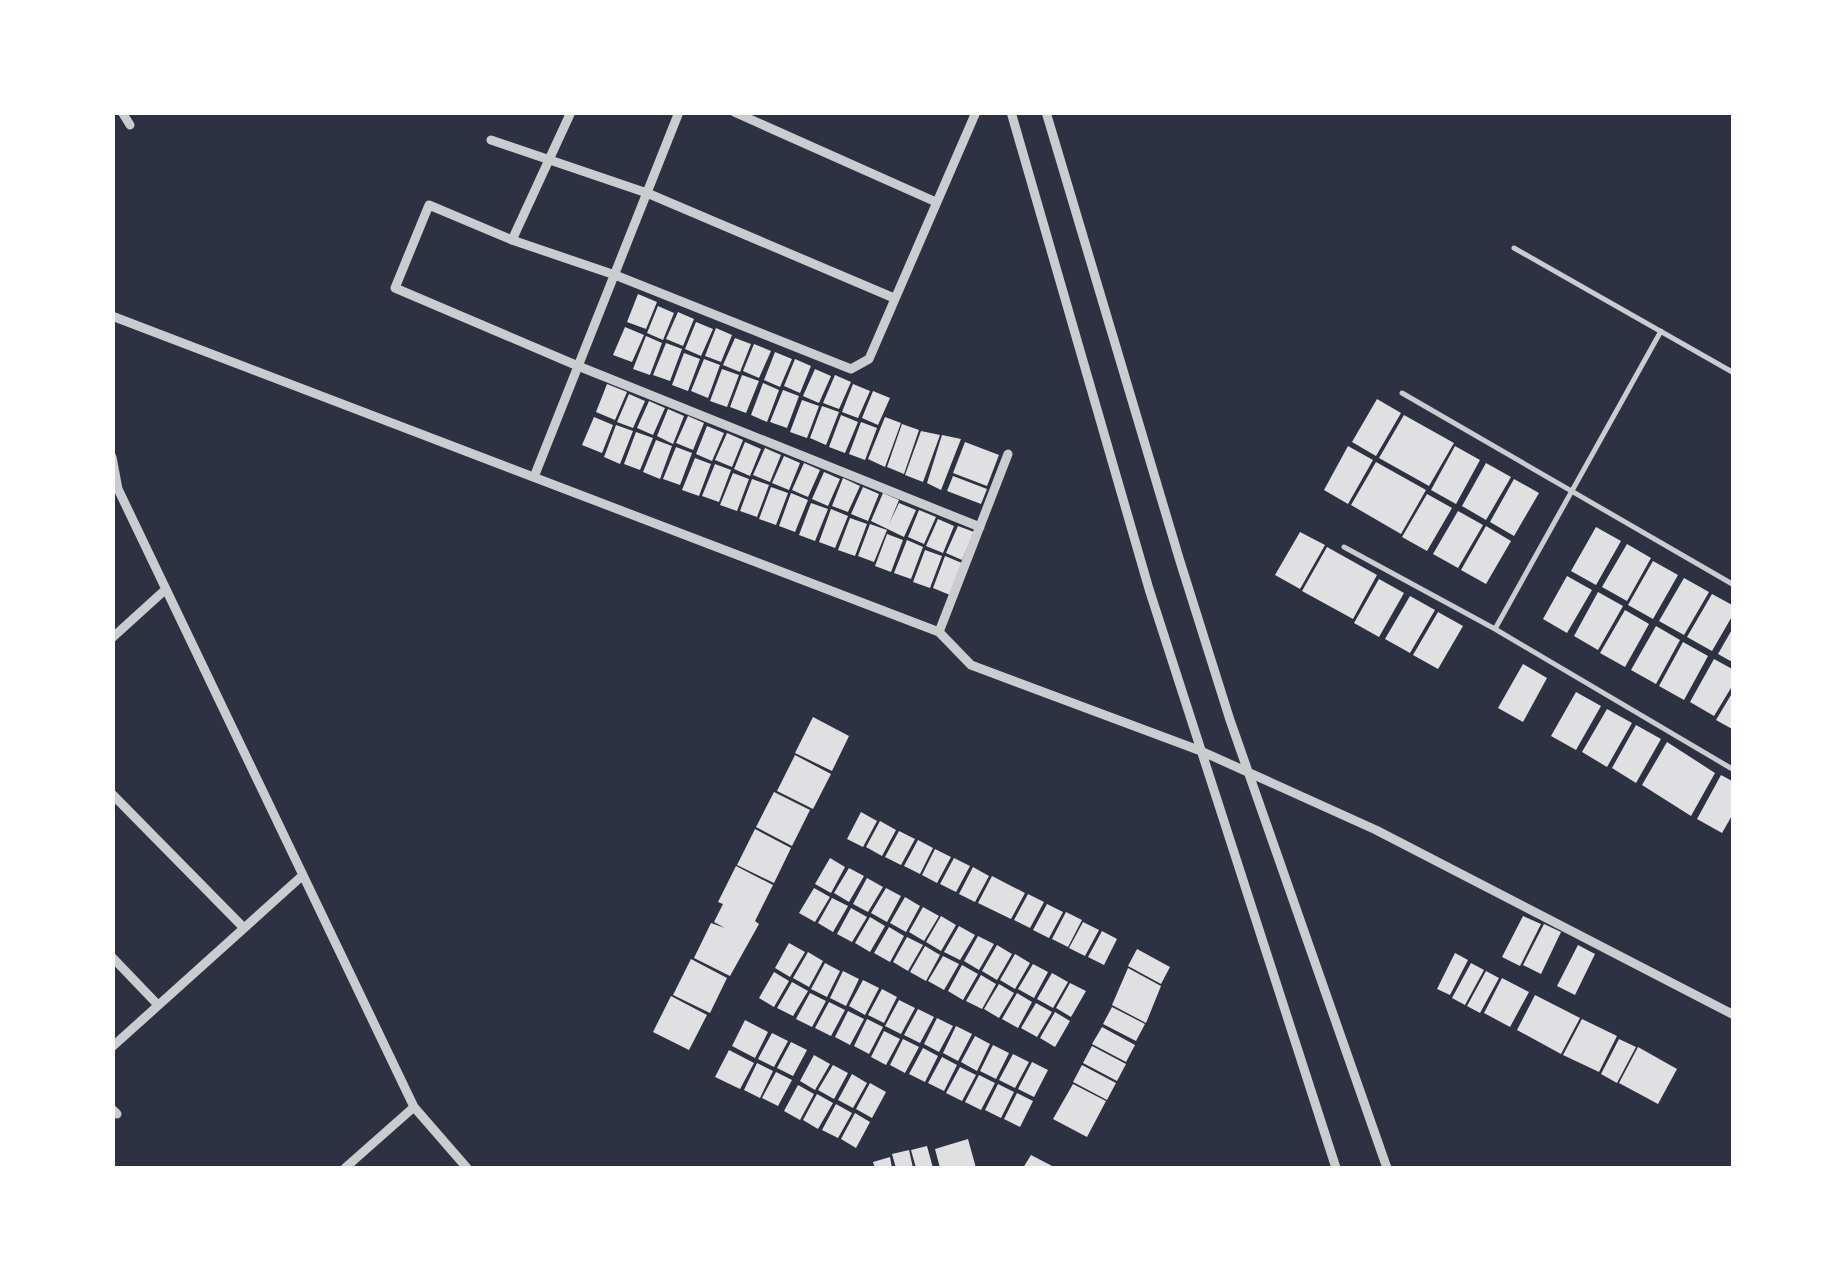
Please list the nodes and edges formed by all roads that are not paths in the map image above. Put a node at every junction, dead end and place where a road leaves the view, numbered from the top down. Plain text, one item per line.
1 (122, 112) edge
2 (571, 112) edge
3 (679, 112) edge
4 (734, 112) edge
5 (976, 112) edge
6 (1011, 112) edge
7 (1046, 112) edge
8 (130, 125) dead end
9 (490, 140) dead end
10 (550, 161) junction
11 (647, 193) junction
12 (936, 202) junction
13 (512, 240) junction
14 (1514, 248) dead end
15 (614, 275) junction
16 (894, 298) junction
17 (112, 316) edge
18 (1661, 331) junction
19 (578, 366) junction
20 (1734, 373) edge
21 (1402, 393) dead end
22 (1008, 454) dead end
23 (112, 457) edge
24 (534, 478) junction
25 (1572, 491) junction
26 (980, 526) junction
27 (1344, 547) dead end
28 (1734, 585) edge
29 (166, 589) junction
30 (1495, 629) junction
31 (114, 632) edge
32 (938, 632) junction
33 (1201, 752) junction
34 (1734, 770) edge
35 (1248, 773) junction
36 (112, 794) edge
37 (303, 875) junction
38 (244, 928) junction
39 (112, 957) edge
40 (158, 1006) junction
41 (1734, 1015) edge
42 (112, 1047) edge
43 (414, 1107) junction
44 (355, 1159) junction
45 (345, 1168) edge
46 (363, 1168) edge
47 (467, 1168) edge
48 (1336, 1168) edge
49 (1387, 1168) edge

1 - 8 street
2 - 10 street
3 - 11 street
4 - 12 street
5 - 12 street
6 - 33 street
7 - 35 street
9 - 10 street
10 - 11 street
10 - 13 street
11 - 15 street
11 - 16 street
12 - 16 street
13 - 15 street
13 - 19 street
14 - 18 lane
15 - 16 street
15 - 19 street
17 - 24 street
18 - 20 lane
18 - 25 lane
19 - 24 street
19 - 26 street
21 - 25 lane
22 - 26 street
23 - 29 street
24 - 32 street
25 - 28 lane
25 - 30 lane
26 - 32 street
27 - 30 lane
29 - 31 street
29 - 37 street
30 - 34 lane
32 - 33 street
33 - 35 street
33 - 48 street
35 - 41 street
35 - 49 street
36 - 38 street
37 - 38 street
37 - 43 street
38 - 40 street
39 - 40 street
40 - 42 street
43 - 44 street
43 - 47 street
44 - 45 street
44 - 46 street

